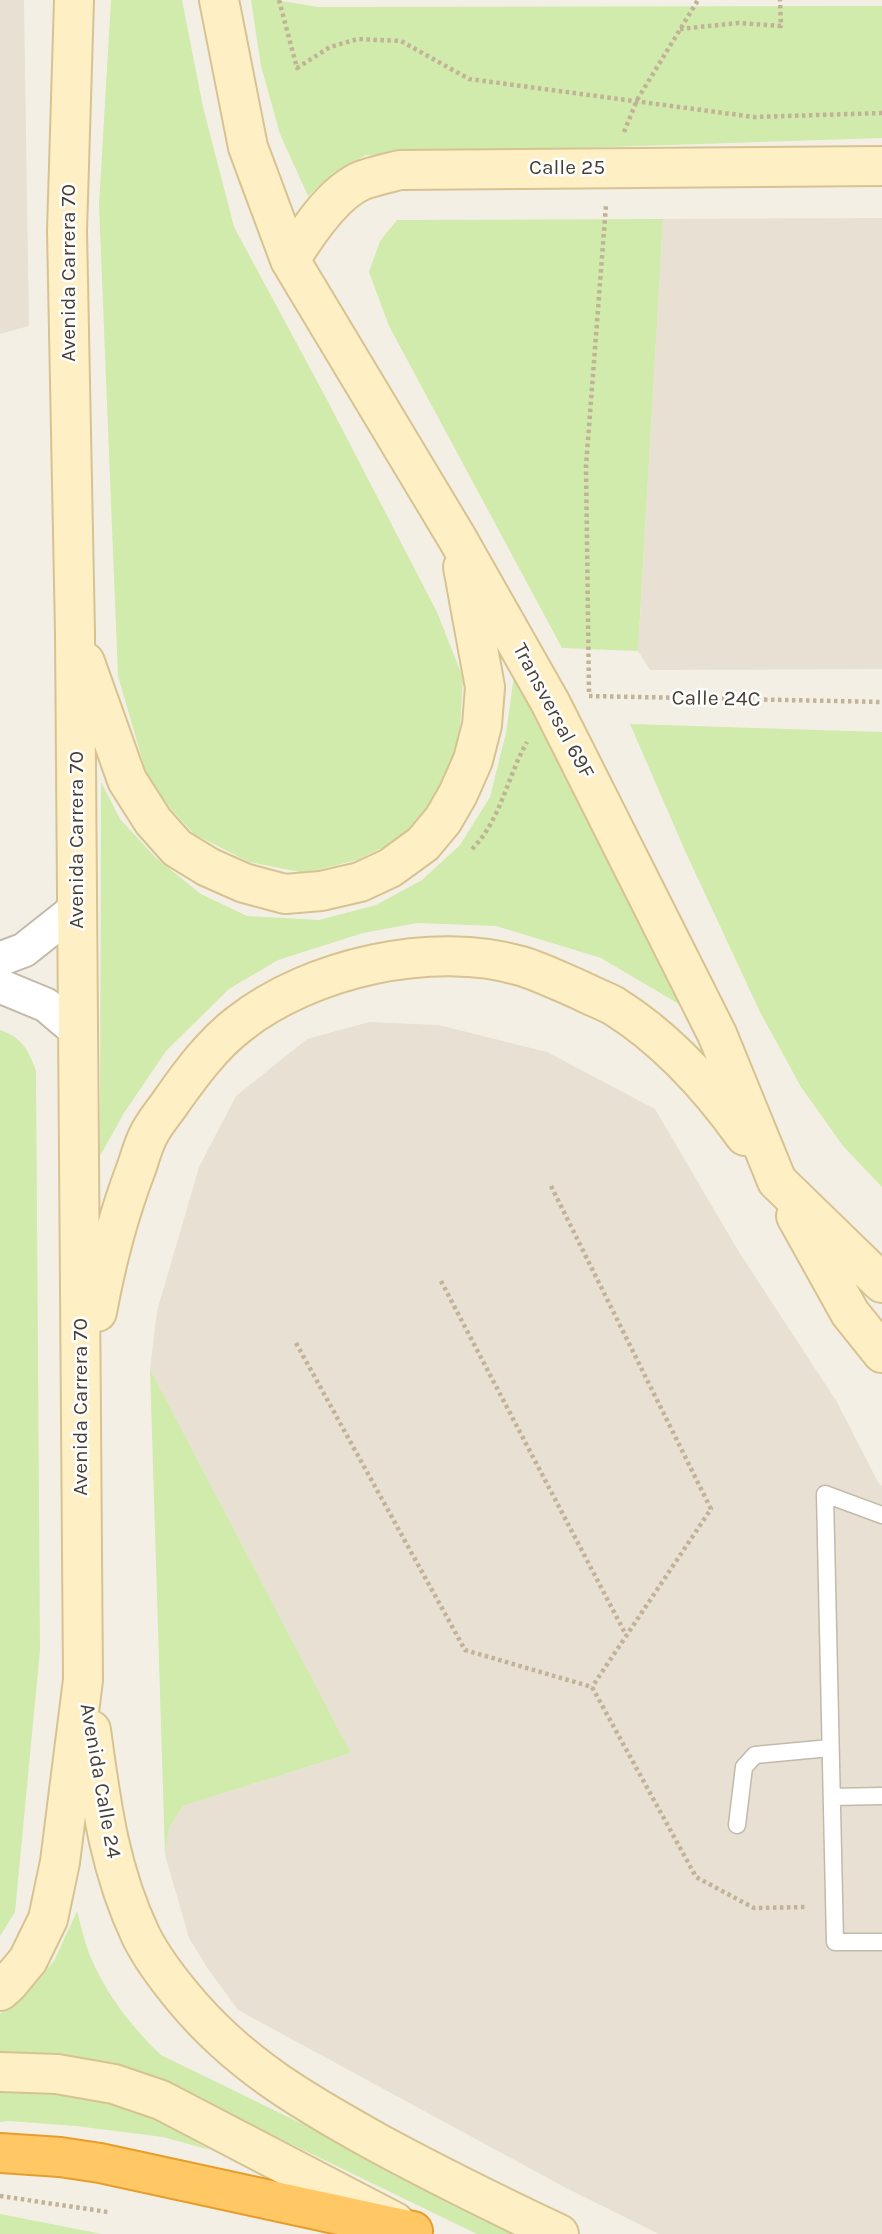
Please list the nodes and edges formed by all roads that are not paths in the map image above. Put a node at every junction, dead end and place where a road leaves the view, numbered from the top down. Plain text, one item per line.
1 (74, 0) edge
2 (219, 0) edge
3 (882, 166) edge
4 (290, 260) junction
5 (457, 538) junction
6 (75, 633) junction
7 (77, 908) junction
8 (0, 959) edge
9 (0, 986) edge
10 (79, 1032) junction
11 (777, 1181) junction
12 (882, 1283) edge
13 (882, 1353) edge
14 (81, 1393) junction
15 (882, 1515) edge
16 (83, 1680) junction
17 (830, 1748) junction
18 (882, 1796) edge
19 (832, 1797) junction
20 (737, 1825) dead end
21 (882, 1942) edge
22 (0, 1991) edge
23 (0, 2071) edge
24 (0, 2153) edge
25 (417, 2233) edge
26 (558, 2234) edge

1 - 6 main road, Avenida Carrera 70
2 - 4 main road
3 - 4 main road, Calle 25
4 - 5 main road, Transversal 69F
5 - 6 main road
5 - 11 main road, Transversal 69F
6 - 7 main road, Avenida Carrera 70
7 - 8 street
7 - 10 main road, Avenida Carrera 70
9 - 10 street
10 - 14 main road, Avenida Carrera 70
11 - 12 main road
11 - 13 main road
11 - 14 main road
14 - 16 main road, Avenida Carrera 70
15 - 17 lane
16 - 22 main road, Avenida Calle 24
16 - 26 main road, Avenida Calle 24
17 - 19 lane
17 - 20 lane
18 - 19 lane
19 - 21 lane
23 - 25 main road
24 - 25 highway

